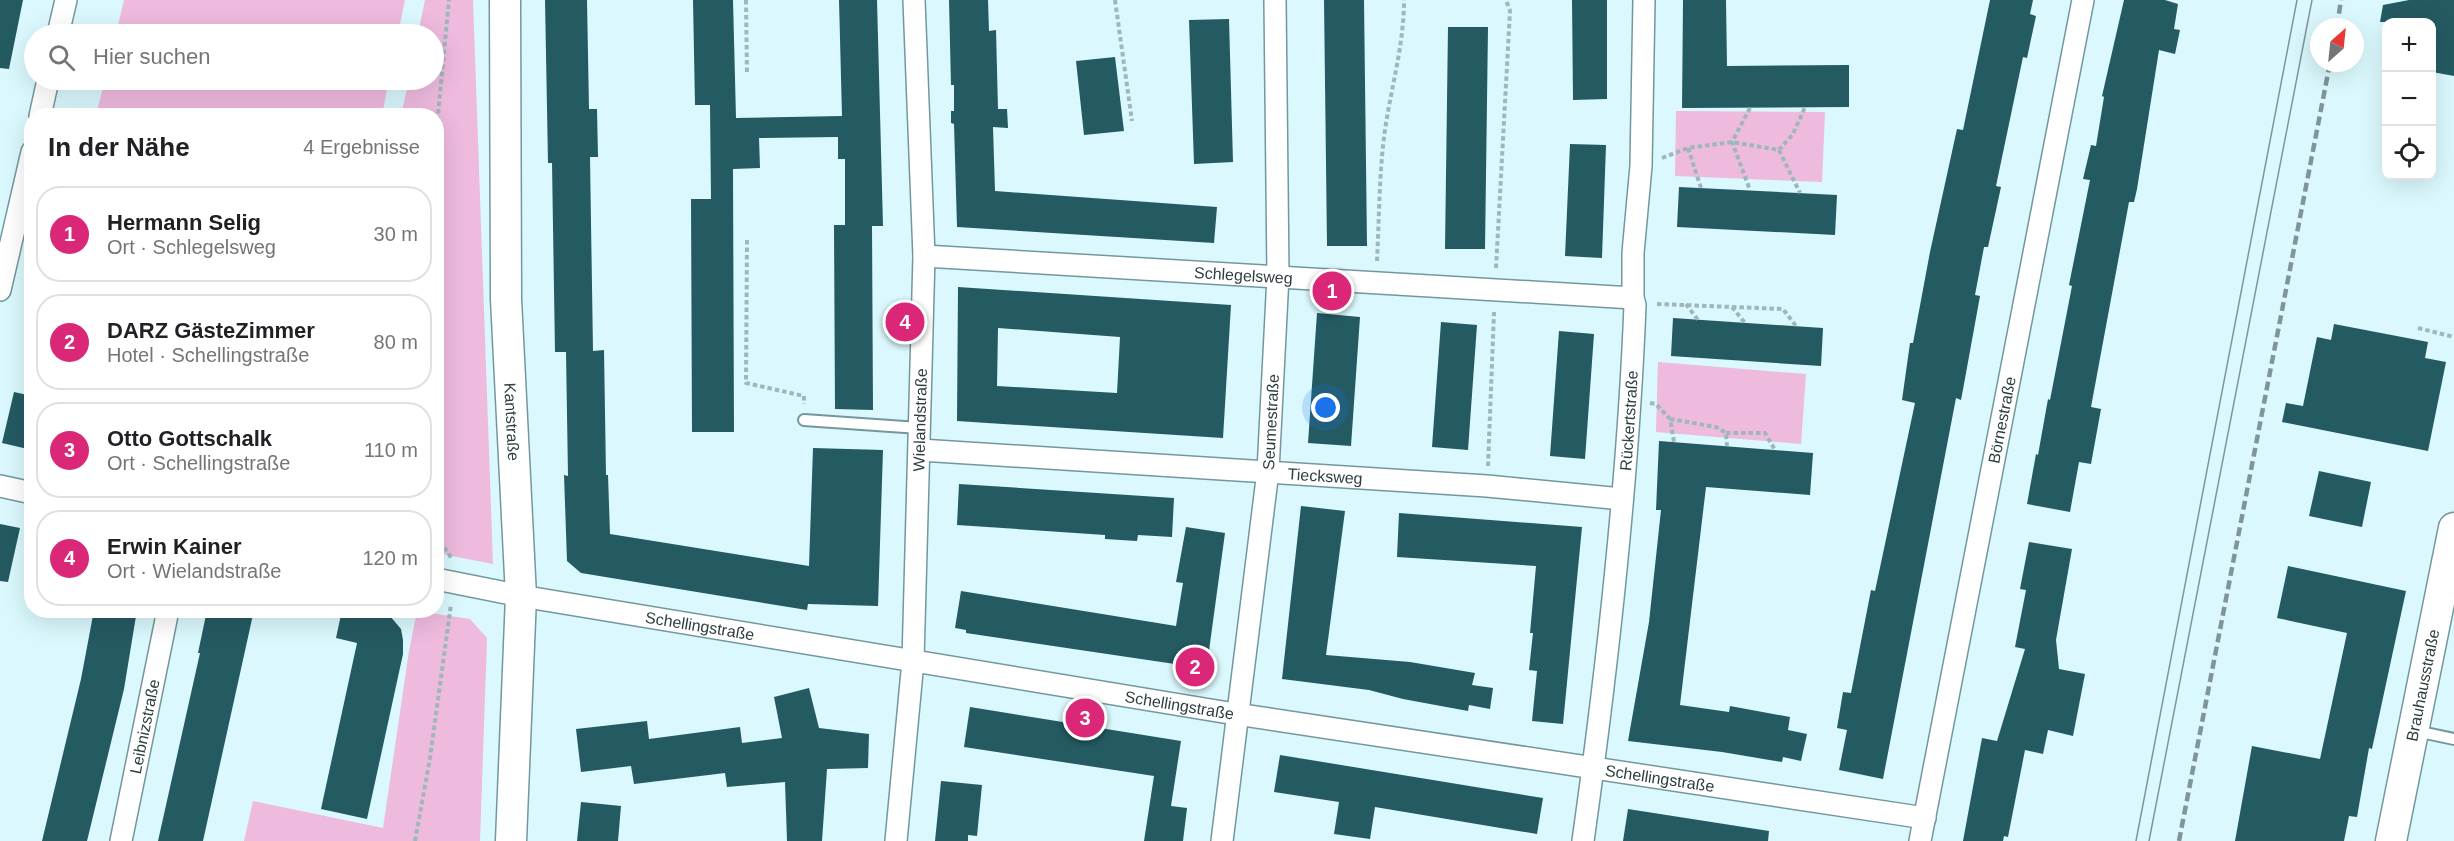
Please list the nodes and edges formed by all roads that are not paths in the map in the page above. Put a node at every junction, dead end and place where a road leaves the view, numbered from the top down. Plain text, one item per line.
1 (66, 0) edge
2 (505, 0) edge
3 (914, 0) edge
4 (1275, 0) edge
5 (1644, 0) edge
6 (2082, 0) edge
7 (60, 24) edge
8 (46, 90) edge
9 (42, 108) edge
10 (24, 186) edge
11 (924, 256) junction
12 (1278, 276) junction
13 (0, 290) edge
14 (1634, 302) junction
15 (804, 420) road end
16 (919, 428) junction
17 (920, 450) junction
18 (1268, 471) junction
19 (0, 486) edge
20 (24, 491) edge
21 (1622, 499) junction
22 (2454, 528) edge
23 (445, 581) edge
24 (521, 596) junction
25 (166, 618) edge
26 (913, 661) junction
27 (1238, 714) junction
28 (2412, 730) junction
29 (2454, 739) edge
30 (1593, 767) junction
31 (1925, 818) junction
32 (121, 841) edge
33 (511, 841) edge
34 (896, 841) edge
35 (1222, 841) edge
36 (1583, 841) edge
37 (1920, 841) edge
38 (2391, 841) edge

1 - 7 street
2 - 24 street, Kantstraße
3 - 11 street, Wielandstraße
4 - 12 street, Seumestraße
5 - 14 street, Rückertstraße
6 - 31 street, Börnestraße
8 - 9 street
10 - 13 street
11 - 12 street, Schlegelsweg
11 - 16 street, Wielandstraße
12 - 14 street, Schlegelsweg
12 - 18 street, Seumestraße
14 - 21 street, Rückertstraße
15 - 16 lane
16 - 17 street, Wielandstraße
17 - 18 street, Tiecksweg
17 - 26 street, Wielandstraße
18 - 21 street, Tiecksweg
18 - 27 street, Seumestraße
19 - 20 street
21 - 30 street, Rückertstraße
22 - 28 street, Brauhausstraße
23 - 24 street, Schellingstraße
24 - 26 street, Schellingstraße
24 - 33 street, Kantstraße
25 - 32 street, Leibnizstraße
26 - 27 street, Schellingstraße
26 - 34 street, Wielandstraße
27 - 30 street, Schellingstraße
27 - 35 street, Seumestraße
28 - 29 lane
28 - 38 street, Brauhausstraße
30 - 31 street, Schellingstraße
30 - 36 street, Rückertstraße
31 - 37 street, Börnestraße

